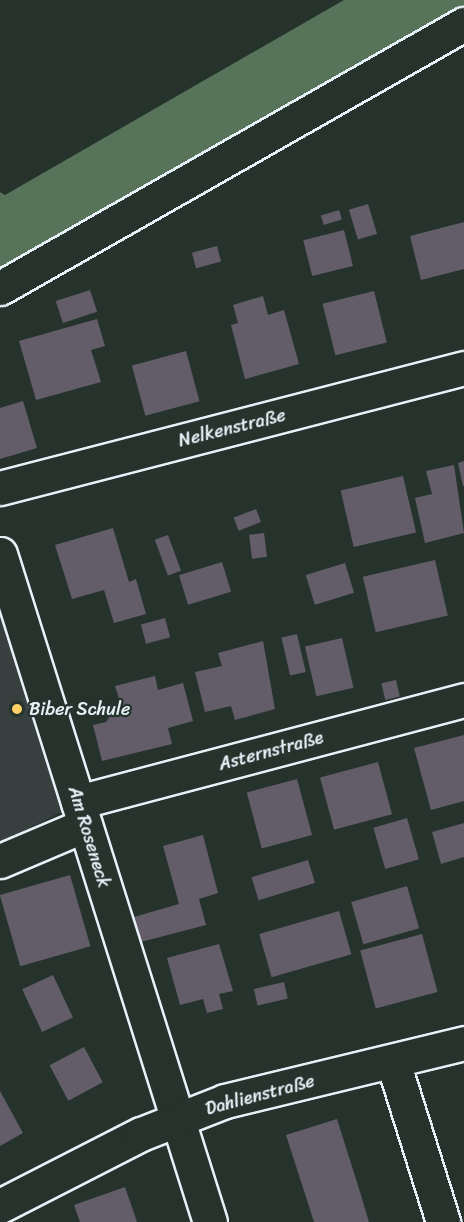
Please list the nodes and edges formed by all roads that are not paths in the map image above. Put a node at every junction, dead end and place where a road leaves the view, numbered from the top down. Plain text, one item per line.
1 (464, 24) edge
2 (0, 288) edge
3 (464, 368) edge
4 (0, 488) edge
5 (0, 554) edge
6 (464, 700) edge
7 (81, 813) junction
8 (0, 861) edge
9 (464, 1043) edge
10 (393, 1062) junction
11 (178, 1120) junction
12 (0, 1206) edge
13 (210, 1222) edge
14 (443, 1222) edge

1 - 2 street
3 - 4 street, Nelkenstraße
5 - 7 street, Am Roseneck
6 - 7 street, Asternstraße
7 - 8 street, Asternstraße
7 - 11 street, Am Roseneck
9 - 10 street, Dahlienstraße
10 - 11 street, Dahlienstraße
10 - 14 street
11 - 12 street, Dahlienstraße
11 - 13 street, Am Roseneck

